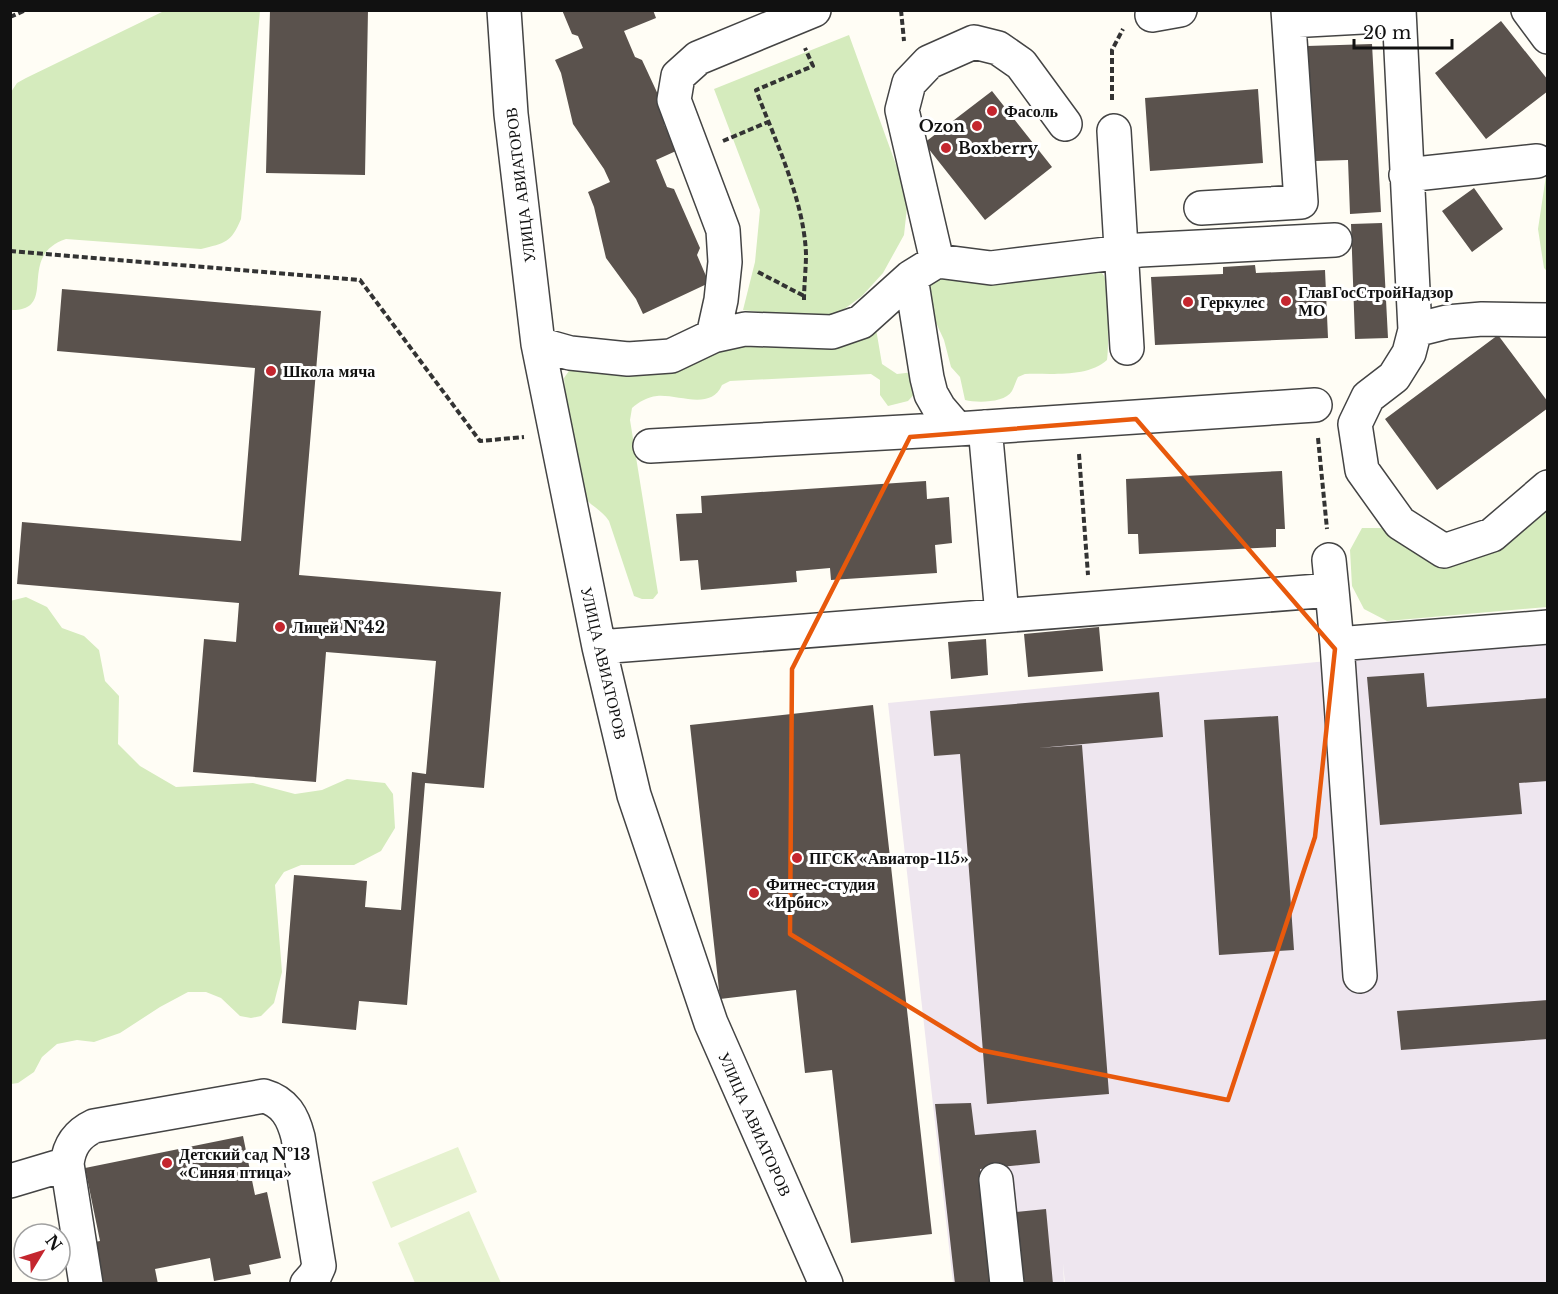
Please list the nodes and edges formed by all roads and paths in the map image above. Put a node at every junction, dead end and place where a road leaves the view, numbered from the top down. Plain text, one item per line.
1 (27, 10) edge
2 (504, 10) edge
3 (1528, 10) edge
4 (1166, 13) edge
5 (1399, 13) edge
6 (804, 15) edge
7 (1289, 16) edge
8 (10, 17) edge
9 (1548, 38) edge
10 (768, 122) junction
11 (1065, 124) dead end
12 (1114, 131) joint
13 (694, 153) junction
14 (1537, 161) dead end
15 (1406, 175) junction
16 (1201, 207) dead end
17 (1335, 240) dead end
18 (10, 251) edge
19 (1120, 253) junction
20 (725, 262) junction
21 (924, 269) junction
22 (804, 296) junction
23 (1537, 320) edge
24 (1415, 330) junction
25 (802, 331) junction
26 (713, 336) junction
27 (538, 344) junction
28 (1548, 347) edge
29 (1127, 348) dead end
30 (1315, 405) joint
31 (1076, 421) junction
32 (971, 428) junction
33 (557, 433) junction
34 (650, 446) dead end
35 (1548, 487) edge
36 (1331, 575) junction
37 (1091, 608) junction
38 (1002, 615) junction
39 (1548, 627) edge
40 (1337, 644) junction
41 (599, 647) junction
42 (1360, 976) dead end
43 (67, 1164) junction
44 (10, 1180) edge
45 (996, 1180) dead end
46 (86, 1284) edge
47 (307, 1284) edge
48 (826, 1284) edge
49 (1007, 1284) edge

1 - 8 path
2 - 27 street, УЛИЦА АВИАТОРОВ
3 - 9 street
4 - 12 path
5 - 7 street
5 - 15 street
6 - 10 path
6 - 13 street
7 - 16 street
10 - 13 path
10 - 22 path
11 - 21 street
12 - 19 street
13 - 20 street
14 - 15 street
15 - 24 street
17 - 19 street
18 - 33 path
19 - 21 street
19 - 29 street
20 - 22 path
20 - 26 street
21 - 25 street
21 - 32 street
22 - 25 path
23 - 24 street
23 - 28 street
24 - 35 street
25 - 26 street
26 - 27 street
27 - 33 street, УЛИЦА АВИАТОРОВ
30 - 31 street
30 - 36 path
31 - 32 street
31 - 37 path
32 - 34 street
32 - 38 street
33 - 41 street, УЛИЦА АВИАТОРОВ
36 - 37 street
36 - 40 street
37 - 38 street
38 - 41 street
39 - 40 street
40 - 42 street
41 - 48 street, УЛИЦА АВИАТОРОВ
43 - 44 street
43 - 46 street
43 - 47 street
45 - 49 street

